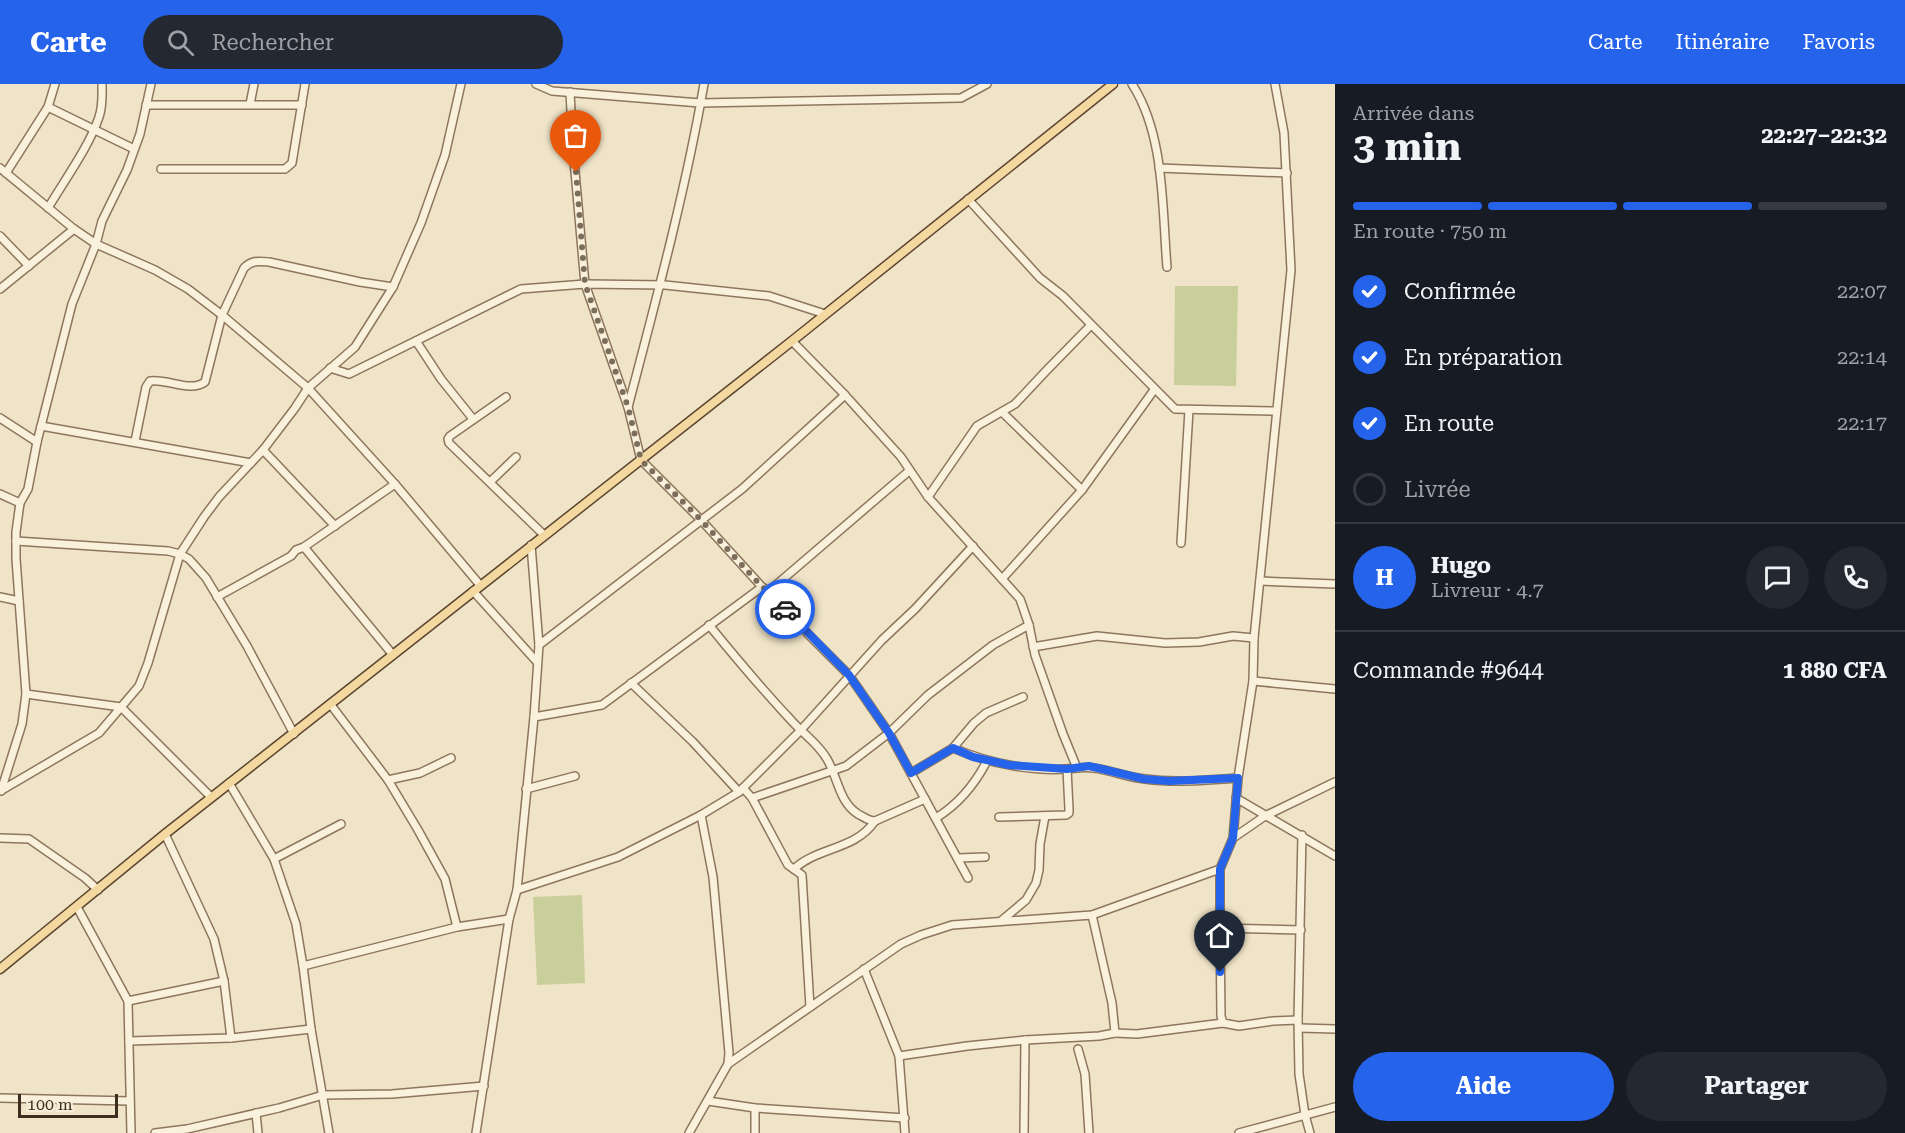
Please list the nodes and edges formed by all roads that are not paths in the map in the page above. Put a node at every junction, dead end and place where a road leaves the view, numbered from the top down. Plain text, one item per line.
1 (56, 84) edge
2 (102, 84) edge
3 (151, 84) edge
4 (254, 84) edge
5 (305, 84) edge
6 (462, 84) edge
7 (536, 84) edge
8 (704, 84) edge
9 (987, 84) edge
10 (1113, 84) edge
11 (1132, 84) edge
12 (1275, 84) edge
13 (570, 92) junction
14 (250, 104) junction
15 (700, 104) junction
16 (147, 105) junction
17 (302, 105) junction
18 (48, 107) junction
19 (94, 130) junction
20 (134, 149) junction
21 (1159, 168) junction
22 (161, 169) dead end
23 (2, 171) edge
24 (1287, 173) junction
25 (968, 200) junction
26 (48, 208) junction
27 (74, 230) junction
28 (0, 236) edge
29 (96, 244) junction
30 (29, 266) junction
31 (1167, 267) dead end
32 (585, 284) junction
33 (659, 285) junction
34 (393, 287) junction
35 (0, 288) edge
36 (825, 314) junction
37 (222, 315) junction
38 (1091, 325) junction
39 (416, 341) junction
40 (792, 341) junction
41 (330, 368) junction
42 (308, 388) junction
43 (1155, 390) junction
44 (845, 395) junction
45 (506, 397) dead end
46 (628, 407) junction
47 (1189, 410) junction
48 (1276, 411) junction
49 (1002, 412) junction
50 (0, 418) edge
51 (473, 419) junction
52 (41, 426) junction
53 (135, 441) junction
54 (37, 442) junction
55 (263, 450) junction
56 (516, 457) dead end
57 (641, 460) junction
58 (251, 463) junction
59 (909, 471) junction
60 (489, 482) junction
61 (395, 484) junction
62 (1082, 490) junction
63 (0, 494) edge
64 (928, 497) junction
65 (20, 502) junction
66 (702, 521) junction
67 (335, 526) junction
68 (544, 535) junction
69 (16, 540) junction
70 (1181, 543) dead end
71 (531, 546) junction
72 (973, 546) junction
73 (304, 547) junction
74 (180, 554) junction
75 (1002, 579) junction
76 (1260, 580) junction
77 (1335, 584) edge
78 (477, 588) junction
79 (765, 589) junction
80 (0, 597) edge
81 (217, 597) junction
82 (19, 601) junction
83 (709, 625) junction
84 (1029, 625) junction
85 (1254, 638) junction
86 (539, 645) junction
87 (1033, 647) junction
88 (393, 655) junction
89 (537, 662) junction
90 (849, 675) junction
91 (1253, 681) junction
92 (631, 683) junction
93 (1335, 689) edge
94 (26, 694) junction
95 (1023, 697) dead end
96 (331, 705) junction
97 (121, 707) junction
98 (534, 717) junction
99 (800, 731) junction
100 (889, 733) junction
101 (294, 734) junction
102 (953, 748) junction
103 (451, 759) dead end
104 (987, 761) junction
105 (1077, 768) junction
106 (1067, 769) junction
107 (833, 771) junction
108 (911, 773) junction
109 (575, 776) dead end
110 (1238, 778) junction
111 (388, 780) junction
112 (1335, 782) edge
113 (230, 783) junction
114 (526, 789) junction
115 (1, 790) edge
116 (741, 790) junction
117 (211, 797) junction
118 (752, 798) junction
119 (1236, 798) junction
120 (925, 800) junction
121 (701, 815) junction
122 (1045, 816) junction
123 (1265, 816) junction
124 (999, 817) dead end
125 (936, 818) junction
126 (875, 821) junction
127 (340, 824) dead end
128 (165, 834) junction
129 (1302, 836) junction
130 (0, 838) edge
131 (1233, 838) junction
132 (1335, 856) edge
133 (986, 857) dead end
134 (958, 858) junction
135 (274, 859) junction
136 (794, 869) junction
137 (1220, 869) junction
138 (968, 878) dead end
139 (98, 890) junction
140 (517, 890) junction
141 (77, 907) junction
142 (1092, 915) junction
143 (509, 919) junction
144 (1000, 922) junction
145 (457, 927) junction
146 (1220, 928) junction
147 (1301, 930) junction
148 (303, 966) junction
149 (0, 968) edge
150 (864, 969) junction
151 (224, 981) junction
152 (128, 1001) junction
153 (810, 1007) junction
154 (1298, 1020) junction
155 (1223, 1023) junction
156 (1299, 1028) junction
157 (311, 1029) junction
158 (1335, 1029) edge
159 (1115, 1033) junction
160 (231, 1038) junction
161 (1025, 1040) junction
162 (129, 1041) junction
163 (1078, 1049) dead end
164 (899, 1056) junction
165 (728, 1064) junction
166 (484, 1086) junction
167 (323, 1095) junction
168 (0, 1098) edge
169 (130, 1101) junction
170 (708, 1101) junction
171 (1335, 1107) edge
172 (755, 1108) junction
173 (256, 1113) junction
174 (1305, 1115) junction
175 (905, 1118) junction
176 (1258, 1130) edge
177 (131, 1133) edge
178 (155, 1133) edge
179 (258, 1133) edge
180 (329, 1133) edge
181 (476, 1133) edge
182 (689, 1133) edge
183 (754, 1133) edge
184 (905, 1133) edge
185 (1024, 1133) edge
186 (1089, 1133) edge
187 (1239, 1133) edge
188 (1310, 1133) edge

1 - 18 street
2 - 19 street
3 - 16 street
4 - 14 street
5 - 17 street
6 - 34 street
7 - 13 street
8 - 15 street
9 - 15 street
10 - 25 main road
11 - 21 street
12 - 24 street
13 - 15 street
13 - 32 street
14 - 16 street
14 - 17 street
15 - 33 street
16 - 20 street
17 - 22 street
18 - 19 street
18 - 23 street
19 - 20 street
19 - 26 street
20 - 29 street
21 - 24 street
21 - 31 street
23 - 26 street
24 - 48 street
25 - 36 main road
25 - 38 street
26 - 27 street
27 - 29 street
27 - 30 street
28 - 30 street
29 - 37 street
29 - 52 street
30 - 35 street
32 - 33 street
32 - 39 street
32 - 46 street
33 - 36 street
33 - 46 street
34 - 37 street
34 - 41 street
36 - 40 main road
37 - 42 street
37 - 53 street
38 - 43 street
38 - 49 street
39 - 41 street
39 - 51 street
40 - 44 street
40 - 57 main road
41 - 42 street
42 - 55 street
42 - 61 street
43 - 47 street
43 - 62 street
44 - 59 street
44 - 66 street
45 - 51 street
46 - 57 street
47 - 48 street
47 - 70 street
48 - 76 street
49 - 62 street
49 - 64 street
50 - 54 street
51 - 60 street
52 - 53 street
52 - 54 street
53 - 58 street
54 - 65 street
55 - 58 street
55 - 67 street
56 - 60 street
57 - 66 street
57 - 68 main road
58 - 74 street
59 - 64 street
59 - 79 street
60 - 68 street
61 - 67 street
61 - 78 street
62 - 75 street
63 - 65 street
64 - 72 street
65 - 69 street
66 - 79 street
66 - 86 street
67 - 73 street
68 - 71 main road
69 - 74 street
69 - 82 street
71 - 78 main road
71 - 86 street
72 - 75 street
72 - 90 street
73 - 81 street
73 - 88 street
74 - 81 street
74 - 97 street
75 - 84 street
76 - 77 street
76 - 85 street
78 - 88 main road
78 - 89 street
79 - 83 street
79 - 90 street
80 - 82 street
81 - 101 street
82 - 94 street
83 - 92 street
83 - 99 street
84 - 87 street
84 - 100 street
85 - 87 street
85 - 91 street
86 - 89 street
87 - 105 street
88 - 96 main road
89 - 98 street
90 - 99 street
90 - 100 street
91 - 93 street
91 - 110 street
92 - 98 street
92 - 116 street
94 - 97 street
94 - 115 street
95 - 102 street
96 - 101 main road
96 - 111 street
97 - 115 street
97 - 117 street
98 - 114 street
99 - 107 street
99 - 116 street
100 - 107 street
100 - 108 street
101 - 113 main road
102 - 104 street
102 - 108 street
103 - 111 street
104 - 106 street
104 - 125 street
105 - 106 street
105 - 110 street
106 - 122 street
107 - 118 street
107 - 126 street
108 - 120 street
109 - 114 street
110 - 119 street
111 - 145 street
112 - 123 street
113 - 117 main road
113 - 135 street
114 - 140 street
116 - 118 street
116 - 121 street
117 - 128 main road
118 - 136 street
119 - 123 street
119 - 131 street
120 - 125 street
120 - 126 street
121 - 140 street
121 - 165 street
122 - 124 street
122 - 144 street
123 - 129 street
123 - 131 street
125 - 134 street
126 - 136 street
127 - 135 street
128 - 139 main road
128 - 151 street
129 - 132 street
129 - 147 street
130 - 139 street
131 - 137 street
133 - 134 street
134 - 138 street
135 - 148 street
136 - 153 street
137 - 142 street
137 - 146 street
139 - 141 main road
140 - 143 street
141 - 149 main road
141 - 152 street
142 - 144 street
142 - 159 street
143 - 145 street
143 - 166 street
144 - 150 street
145 - 148 street
146 - 147 street
146 - 155 street
147 - 154 street
148 - 157 street
150 - 153 street
150 - 164 street
151 - 152 street
151 - 160 street
152 - 162 street
153 - 165 street
154 - 155 street
154 - 156 street
155 - 159 street
156 - 158 street
156 - 174 street
157 - 160 street
157 - 167 street
159 - 161 street
160 - 162 street
161 - 164 street
161 - 185 street
162 - 169 street
163 - 186 street
164 - 175 street
165 - 170 street
166 - 167 street
166 - 181 street
167 - 173 street
167 - 180 street
168 - 169 street
169 - 177 street
170 - 172 street
170 - 182 street
171 - 174 street
172 - 175 street
172 - 183 street
173 - 178 street
173 - 179 street
174 - 176 street
174 - 188 street
175 - 184 street
176 - 187 street

